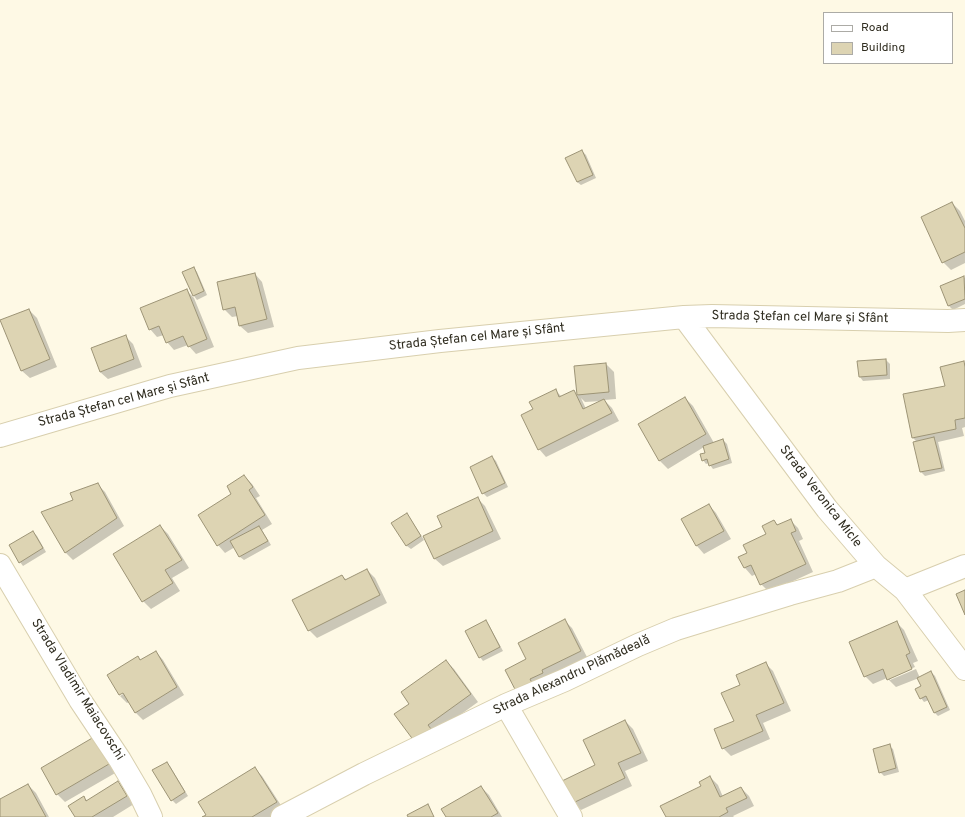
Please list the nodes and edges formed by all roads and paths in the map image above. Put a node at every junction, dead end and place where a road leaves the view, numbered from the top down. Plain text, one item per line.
1 (684, 318) junction
2 (965, 320) edge
3 (0, 436) edge
4 (0, 565) edge
5 (876, 566) junction
6 (965, 566) edge
7 (905, 590) junction
8 (965, 668) edge
9 (506, 705) junction
10 (151, 817) edge
11 (282, 817) edge
12 (571, 817) edge

1 - 2 street, Strada Ștefan cel Mare și Sfânt
1 - 3 street, Strada Ștefan cel Mare și Sfânt
1 - 5 street, Strada Veronica Micle
4 - 10 street, Strada Vladimir Maiacovschi
5 - 7 street, Strada Veronica Micle
5 - 9 street, Strada Alexandru Plămădeală
6 - 7 street
7 - 8 street, Strada Veronica Micle
9 - 11 street, Strada Alexandru Plămădeală
9 - 12 street

